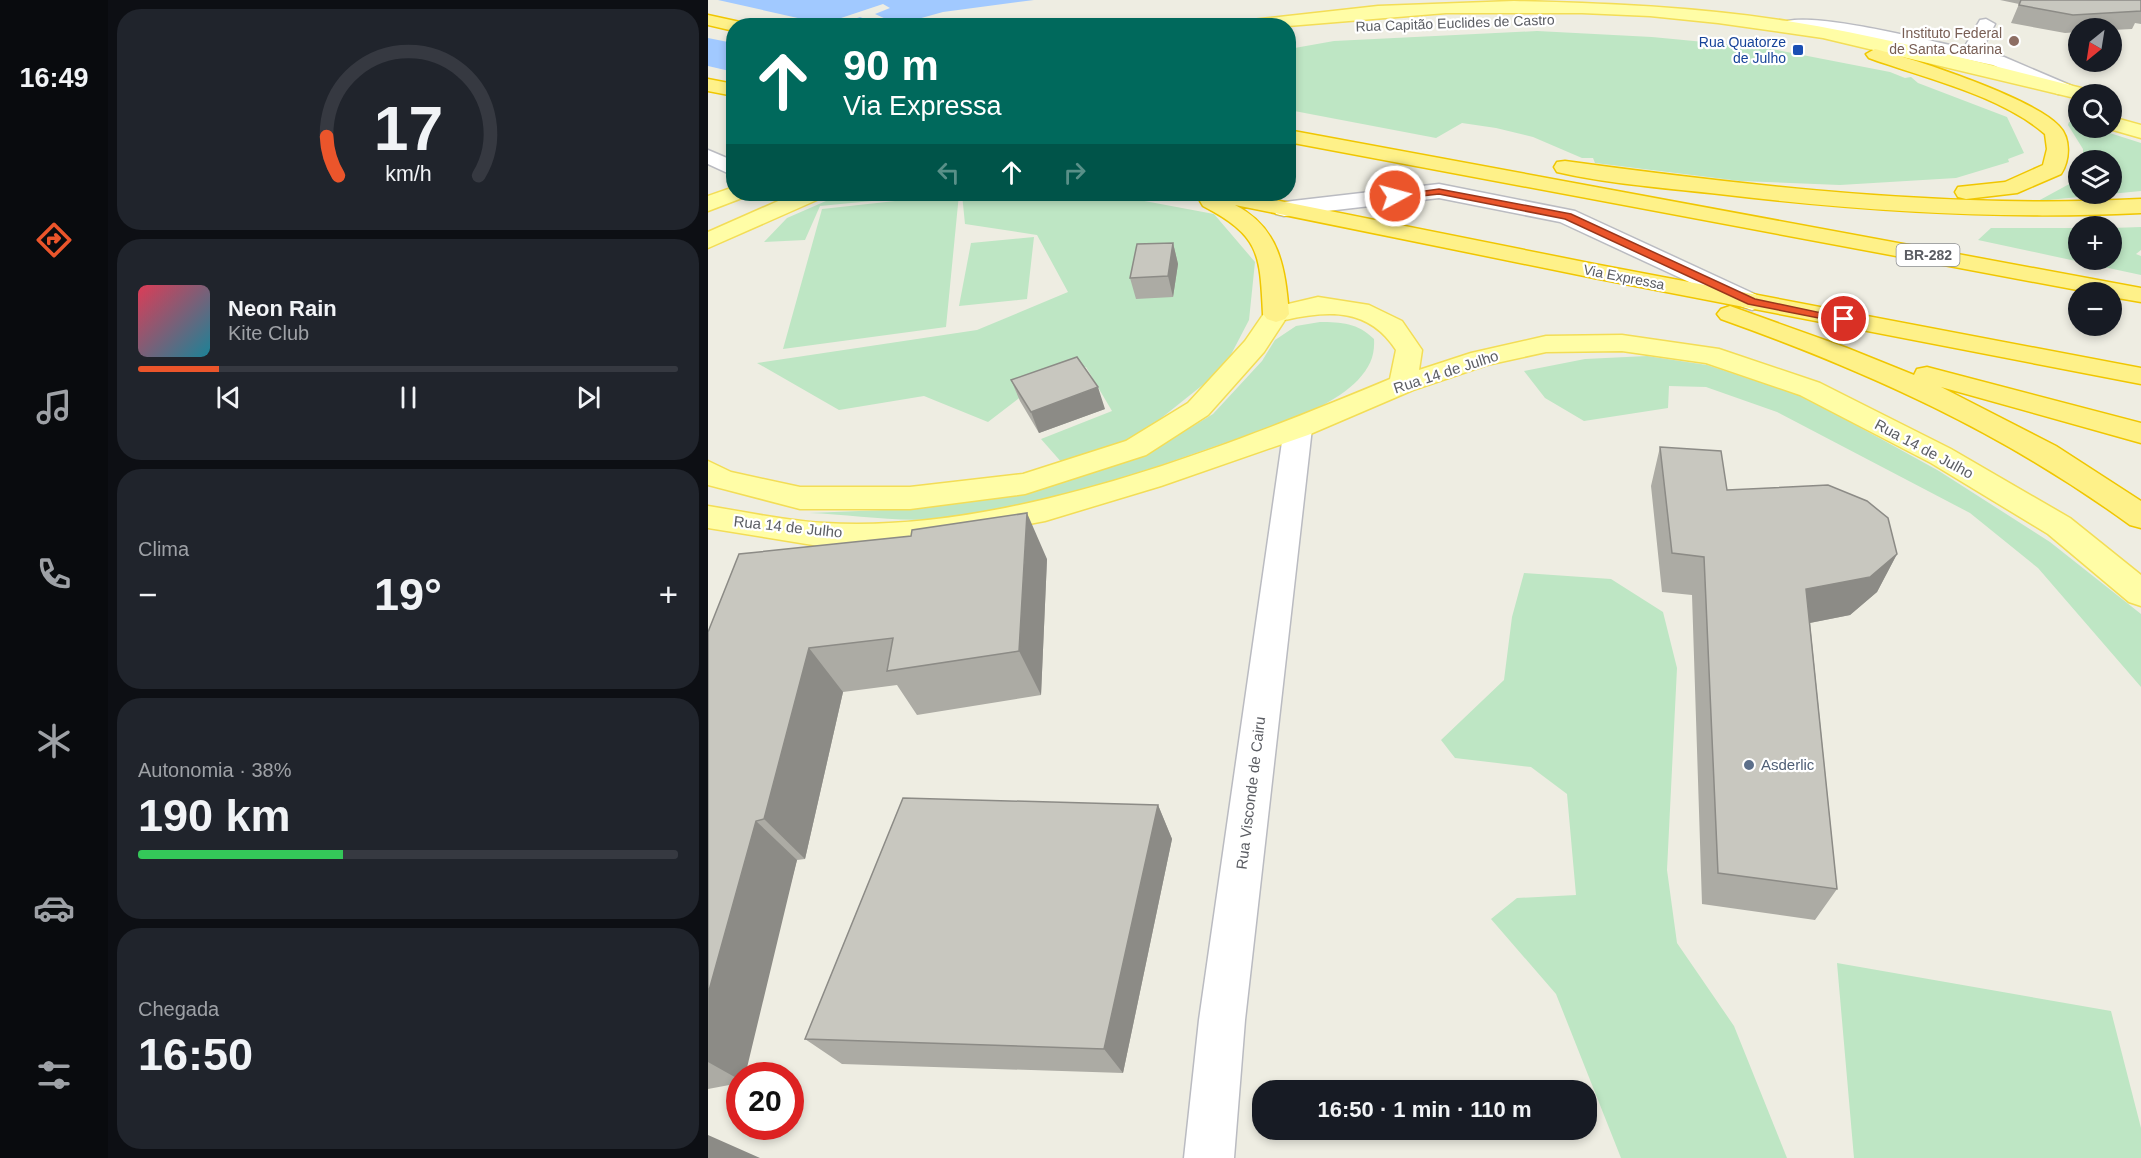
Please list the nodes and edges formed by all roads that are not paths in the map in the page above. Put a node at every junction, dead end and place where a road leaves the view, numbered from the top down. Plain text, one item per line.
1 (1544, 11) junction
2 (1365, 18) junction
3 (708, 20) edge
4 (1296, 23) edge
5 (726, 24) edge
6 (1986, 24) dead end
7 (1786, 26) junction
8 (1296, 31) edge
9 (1875, 54) junction
10 (1970, 55) junction
11 (708, 85) edge
12 (726, 88) edge
13 (2068, 90) edge
14 (2068, 90) edge
15 (2068, 109) edge
16 (2122, 126) edge
17 (2141, 132) edge
18 (1296, 138) edge
19 (1363, 151) junction
20 (708, 156) edge
21 (1423, 162) junction
22 (726, 166) edge
23 (1439, 191) junction
24 (1767, 191) junction
25 (1604, 195) junction
26 (726, 196) edge
27 (796, 201) edge
28 (1211, 201) edge
29 (1247, 201) edge
30 (708, 204) edge
31 (2141, 206) edge
32 (1284, 209) junction
33 (1567, 216) junction
34 (736, 228) junction
35 (708, 241) edge
36 (708, 250) edge
37 (1594, 271) junction
38 (2141, 295) edge
39 (1752, 302) junction
40 (1276, 314) junction
41 (1804, 341) junction
42 (2141, 376) edge
43 (1403, 384) junction
44 (1298, 428) junction
45 (2141, 433) edge
46 (708, 471) edge
47 (708, 517) edge
48 (2141, 517) edge
49 (2141, 592) edge
50 (1209, 1158) edge

1 - 2 main road, Rua Capitão Euclides de Castro
1 - 7 main road, Rua Capitão Euclides de Castro
1 - 9 main road, Rua Capitão Euclides de Castro
2 - 4 main road, Rua Capitão Euclides de Castro
2 - 8 main road, Rua Capitão Euclides de Castro
3 - 5 highway
6 - 10 street
7 - 10 street
7 - 13 main road, Rua Capitão Euclides de Castro
9 - 15 main road, Rua Capitão Euclides de Castro
9 - 24 highway
10 - 14 street
11 - 12 highway
16 - 17 main road
18 - 19 highway
19 - 21 highway, BR-282
19 - 24 highway
20 - 22 street
21 - 23 street
21 - 25 highway, BR-282
23 - 32 street
23 - 33 street
24 - 31 highway
25 - 33 street
25 - 38 highway, BR-282
26 - 30 main road
27 - 34 main road
28 - 40 highway
29 - 32 highway, Via Expressa
32 - 37 highway, Via Expressa
33 - 39 street
34 - 35 main road
34 - 36 main road
37 - 39 highway, Via Expressa
37 - 41 highway
39 - 42 highway, Via Expressa
40 - 43 main road
40 - 46 main road, Rua 14 de Julho
41 - 45 highway
41 - 48 highway
43 - 44 main road, Rua 14 de Julho
43 - 49 main road, Rua 14 de Julho
44 - 47 main road, Rua 14 de Julho
44 - 50 street, Rua Visconde de Cairu

